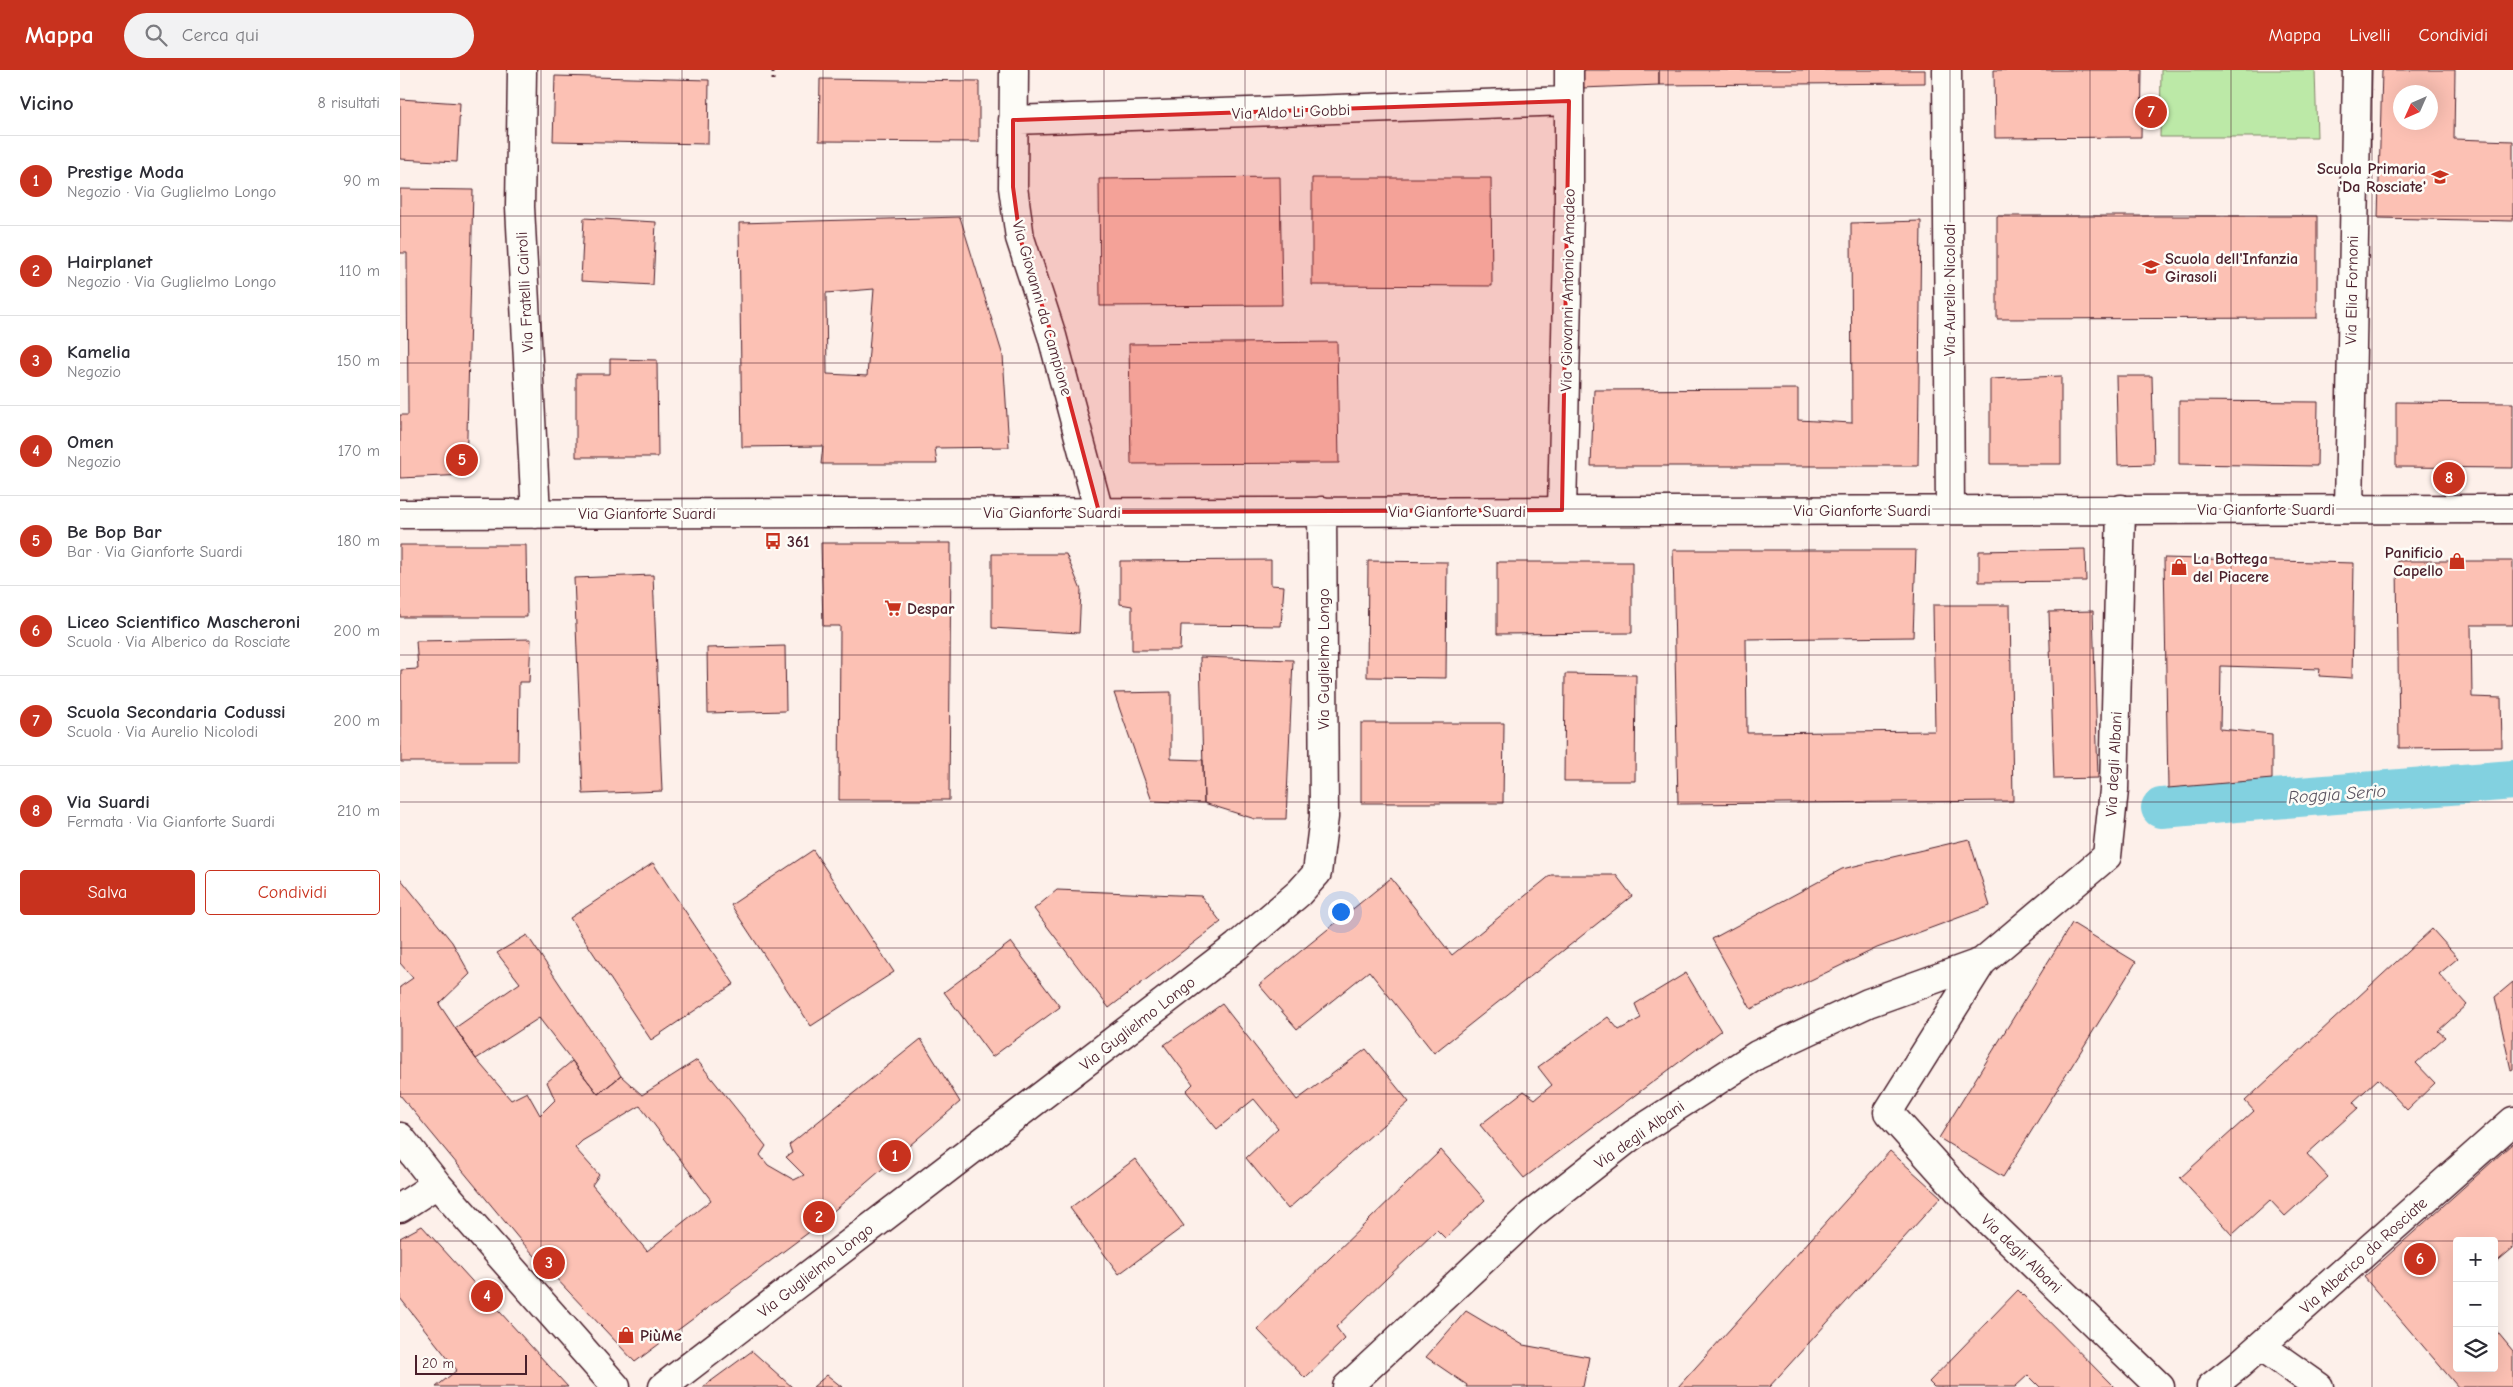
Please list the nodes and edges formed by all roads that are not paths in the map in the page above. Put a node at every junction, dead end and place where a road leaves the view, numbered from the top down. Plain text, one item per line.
1 (522, 70) edge
2 (1014, 70) edge
3 (1569, 70) edge
4 (1947, 70) edge
5 (2357, 70) edge
6 (1569, 101) junction
7 (1013, 120) junction
8 (2121, 509) junction
9 (2348, 509) junction
10 (2513, 509) edge
11 (1562, 510) junction
12 (1950, 510) junction
13 (1322, 511) junction
14 (1100, 512) junction
15 (400, 514) edge
16 (536, 514) junction
17 (1982, 962) junction
18 (2513, 1121) edge
19 (400, 1138) edge
20 (437, 1184) junction
21 (400, 1208) edge
22 (2261, 1346) junction
23 (616, 1387) edge
24 (663, 1387) edge
25 (1347, 1387) edge
26 (2160, 1387) edge
27 (2211, 1387) edge
28 (2319, 1387) edge

1 - 16 street, Via Fratelli Cairoli
2 - 7 street, Via Giovanni da Campione
3 - 6 street, Via Giovanni Antonio Amadeo
4 - 12 street, Via Aurelio Nicolodi
5 - 9 street, Via Elia Fornoni
6 - 7 street, Via Aldo Li Gobbi
6 - 11 street, Via Giovanni Antonio Amadeo
7 - 14 street, Via Giovanni da Campione
8 - 9 street, Via Gianforte Suardi
8 - 12 street, Via Gianforte Suardi
8 - 17 street, Via degli Albani
9 - 10 street, Via Gianforte Suardi
11 - 12 street, Via Gianforte Suardi
11 - 13 street, Via Gianforte Suardi
13 - 14 street, Via Gianforte Suardi
13 - 24 street, Via Guglielmo Longo
14 - 16 street, Via Gianforte Suardi
15 - 16 street, Via Gianforte Suardi
17 - 25 street, Via degli Albani
17 - 26 street, Via degli Albani
18 - 22 street, Via Alberico da Rosciate
19 - 20 street
20 - 21 street
20 - 23 street
22 - 27 street, Via Alberico da Rosciate
22 - 28 street

